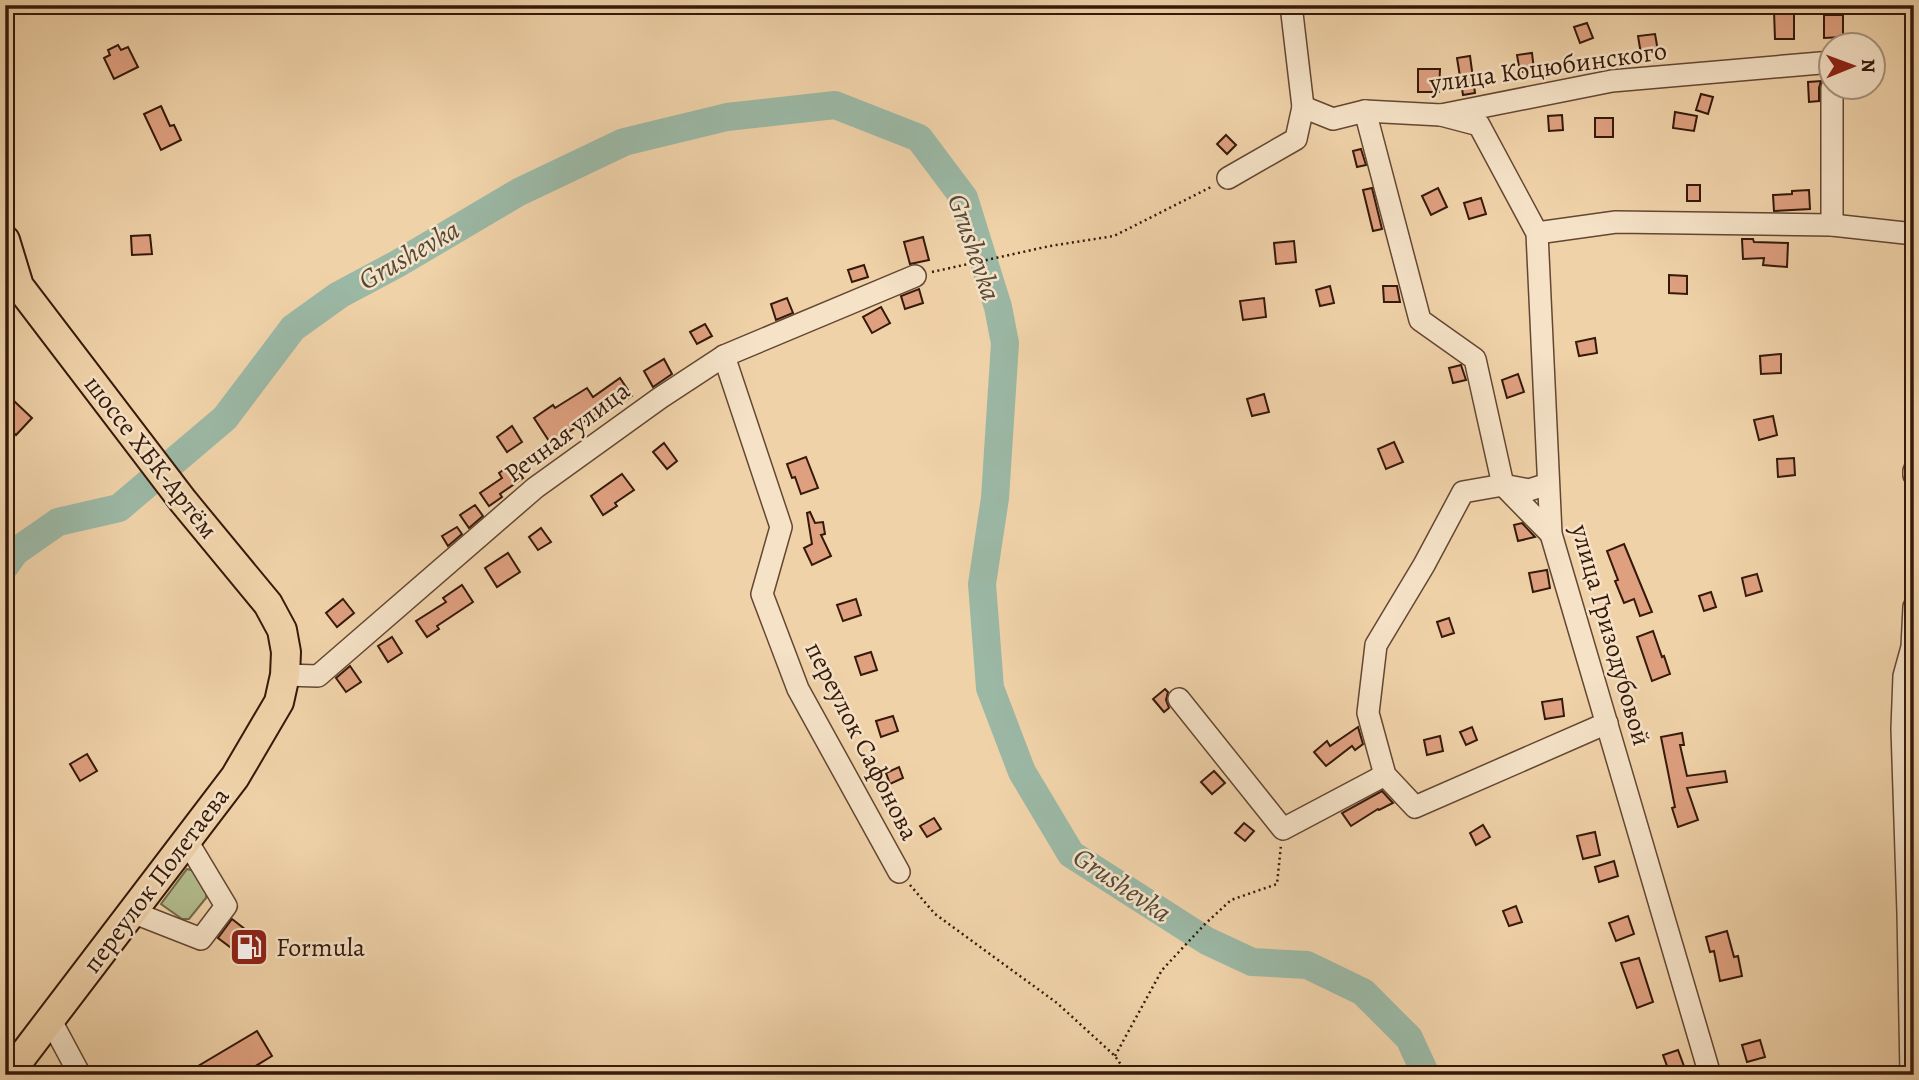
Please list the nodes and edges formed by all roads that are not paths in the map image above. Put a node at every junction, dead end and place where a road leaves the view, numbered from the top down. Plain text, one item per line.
1 (1291, 5) edge
2 (1818, 63) edge
3 (1832, 102) edge
4 (1303, 107) junction
5 (1364, 111) junction
6 (1441, 114) junction
7 (1228, 178) road end
8 (1832, 225) junction
9 (1537, 233) junction
10 (1914, 234) edge
11 (5, 240) edge
12 (915, 276) road end
13 (12, 288) edge
14 (724, 356) junction
15 (1549, 484) junction
16 (1503, 485) junction
17 (1551, 534) junction
18 (1914, 607) edge
19 (285, 675) junction
20 (1179, 699) dead end
21 (1606, 723) junction
22 (1385, 775) junction
23 (187, 841) junction
24 (899, 872) road end
25 (132, 912) junction
26 (50, 1019) junction
27 (8, 1075) edge
28 (80, 1075) edge
29 (1710, 1075) edge
30 (1912, 1075) edge

1 - 4 street
2 - 6 street, улица Коцюбинского
3 - 8 street
4 - 5 street, улица Коцюбинского
4 - 7 street
5 - 6 street, улица Коцюбинского
5 - 16 street
6 - 9 street, улица Гризодубовой
8 - 9 street
8 - 10 street
9 - 15 street, улица Гризодубовой
11 - 13 main road, шоссе ХБК-Артём
12 - 14 street, Речная улица
13 - 19 main road, шоссе ХБК-Артём
14 - 19 street, Речная улица
14 - 24 street, переулок Сафонова
15 - 16 street
15 - 17 street, улица Гризодубовой
16 - 17 street
16 - 22 street
17 - 21 street, улица Гризодубовой
18 - 30 street
19 - 23 main road, переулок Полетаева
20 - 22 street
21 - 22 street
21 - 29 street, улица Гризодубовой
23 - 25 main road, переулок Полетаева
23 - 25 street
25 - 26 main road, переулок Полетаева
26 - 27 main road, переулок Полетаева
26 - 28 street

